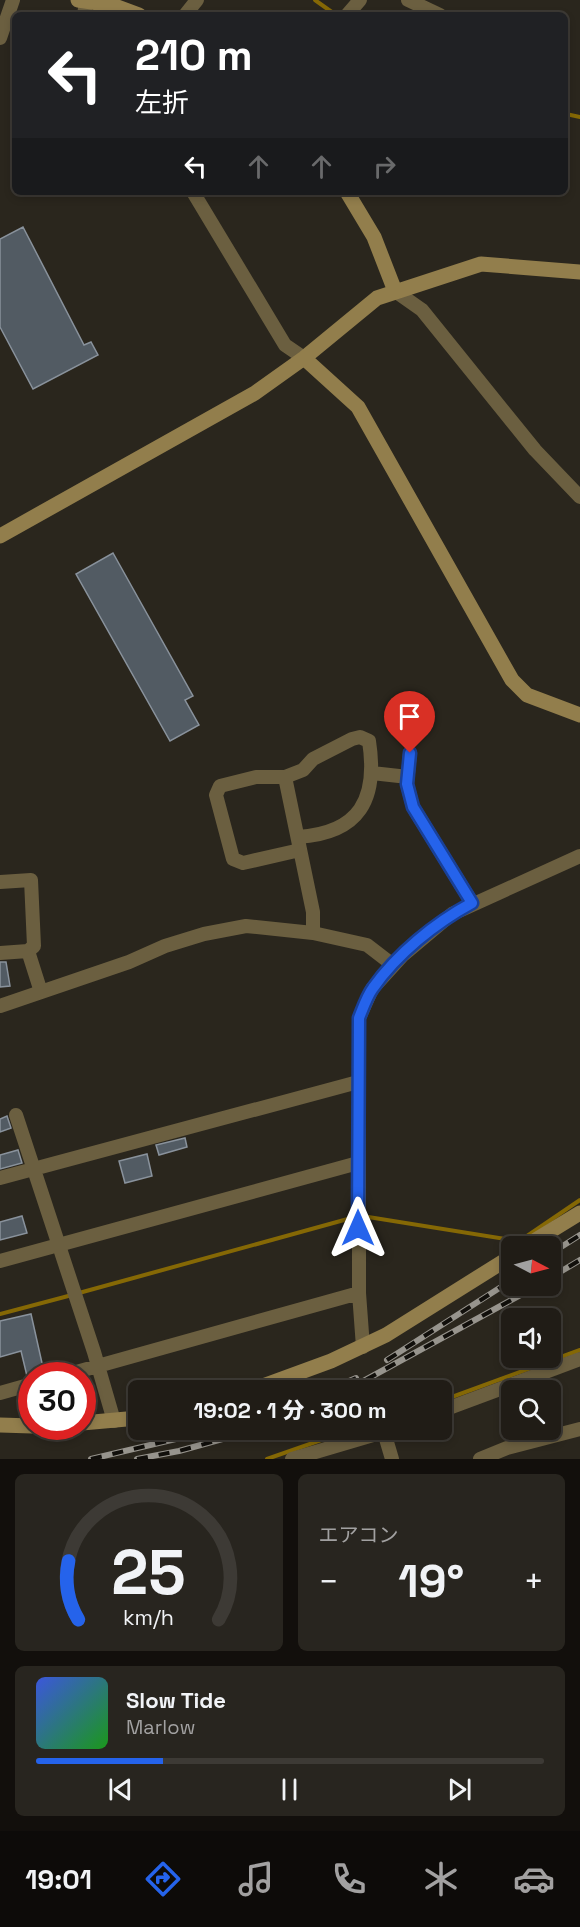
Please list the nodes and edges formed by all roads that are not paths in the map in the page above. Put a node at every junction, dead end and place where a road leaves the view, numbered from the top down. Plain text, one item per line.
1 (14, 0) edge
2 (197, 0) edge
3 (360, 0) edge
4 (408, 0) edge
5 (109, 2) edge
6 (83, 5) edge
7 (132, 12) edge
8 (187, 12) edge
9 (350, 12) edge
10 (434, 12) edge
11 (0, 38) edge
12 (195, 195) edge
13 (349, 195) edge
14 (580, 272) edge
15 (395, 291) junction
16 (303, 358) junction
17 (580, 497) edge
18 (0, 536) edge
19 (580, 716) edge
20 (410, 753) dead end
21 (372, 773) junction
22 (285, 777) junction
23 (408, 777) junction
24 (299, 844) junction
25 (580, 856) edge
26 (0, 883) edge
27 (472, 903) junction
28 (313, 933) junction
29 (28, 951) junction
30 (0, 953) edge
31 (393, 965) junction
32 (41, 992) junction
33 (0, 1006) edge
34 (358, 1082) junction
35 (16, 1115) dead end
36 (358, 1163) junction
37 (32, 1169) junction
38 (0, 1178) edge
39 (580, 1214) edge
40 (543, 1236) edge
41 (59, 1245) junction
42 (0, 1261) edge
43 (501, 1263) edge
44 (359, 1293) junction
45 (363, 1347) junction
46 (580, 1359) edge
47 (97, 1366) junction
48 (278, 1380) edge
49 (18, 1388) edge
50 (0, 1393) edge
51 (452, 1407) edge
52 (128, 1419) edge
53 (114, 1421) junction
54 (96, 1422) edge
55 (0, 1425) edge
56 (18, 1426) edge
57 (580, 1429) edge
58 (350, 1440) edge
59 (389, 1440) edge
60 (292, 1459) edge
61 (392, 1459) edge
62 (480, 1459) edge

1 - 11 street
2 - 8 street
3 - 9 street
4 - 10 street
5 - 6 street
5 - 7 street
12 - 16 street
13 - 15 street
14 - 15 street
15 - 16 street
15 - 17 street
16 - 18 street
16 - 19 street
20 - 23 street
21 - 22 street
21 - 23 street
21 - 24 street
22 - 24 street
22 - 24 street
23 - 27 street
24 - 28 street
25 - 27 street
26 - 29 street
27 - 31 street
28 - 31 street
28 - 32 street
29 - 30 street
29 - 32 street
31 - 34 street
32 - 33 street
34 - 36 street
34 - 37 street
35 - 37 street
36 - 41 street
36 - 44 street
37 - 38 street
37 - 41 street
39 - 40 street
41 - 42 street
41 - 47 street
43 - 45 street
44 - 45 street
44 - 47 street
45 - 48 street
46 - 51 street
47 - 53 street
49 - 50 street
52 - 53 street
53 - 54 street
55 - 56 street
57 - 62 street
58 - 60 street
59 - 61 street

